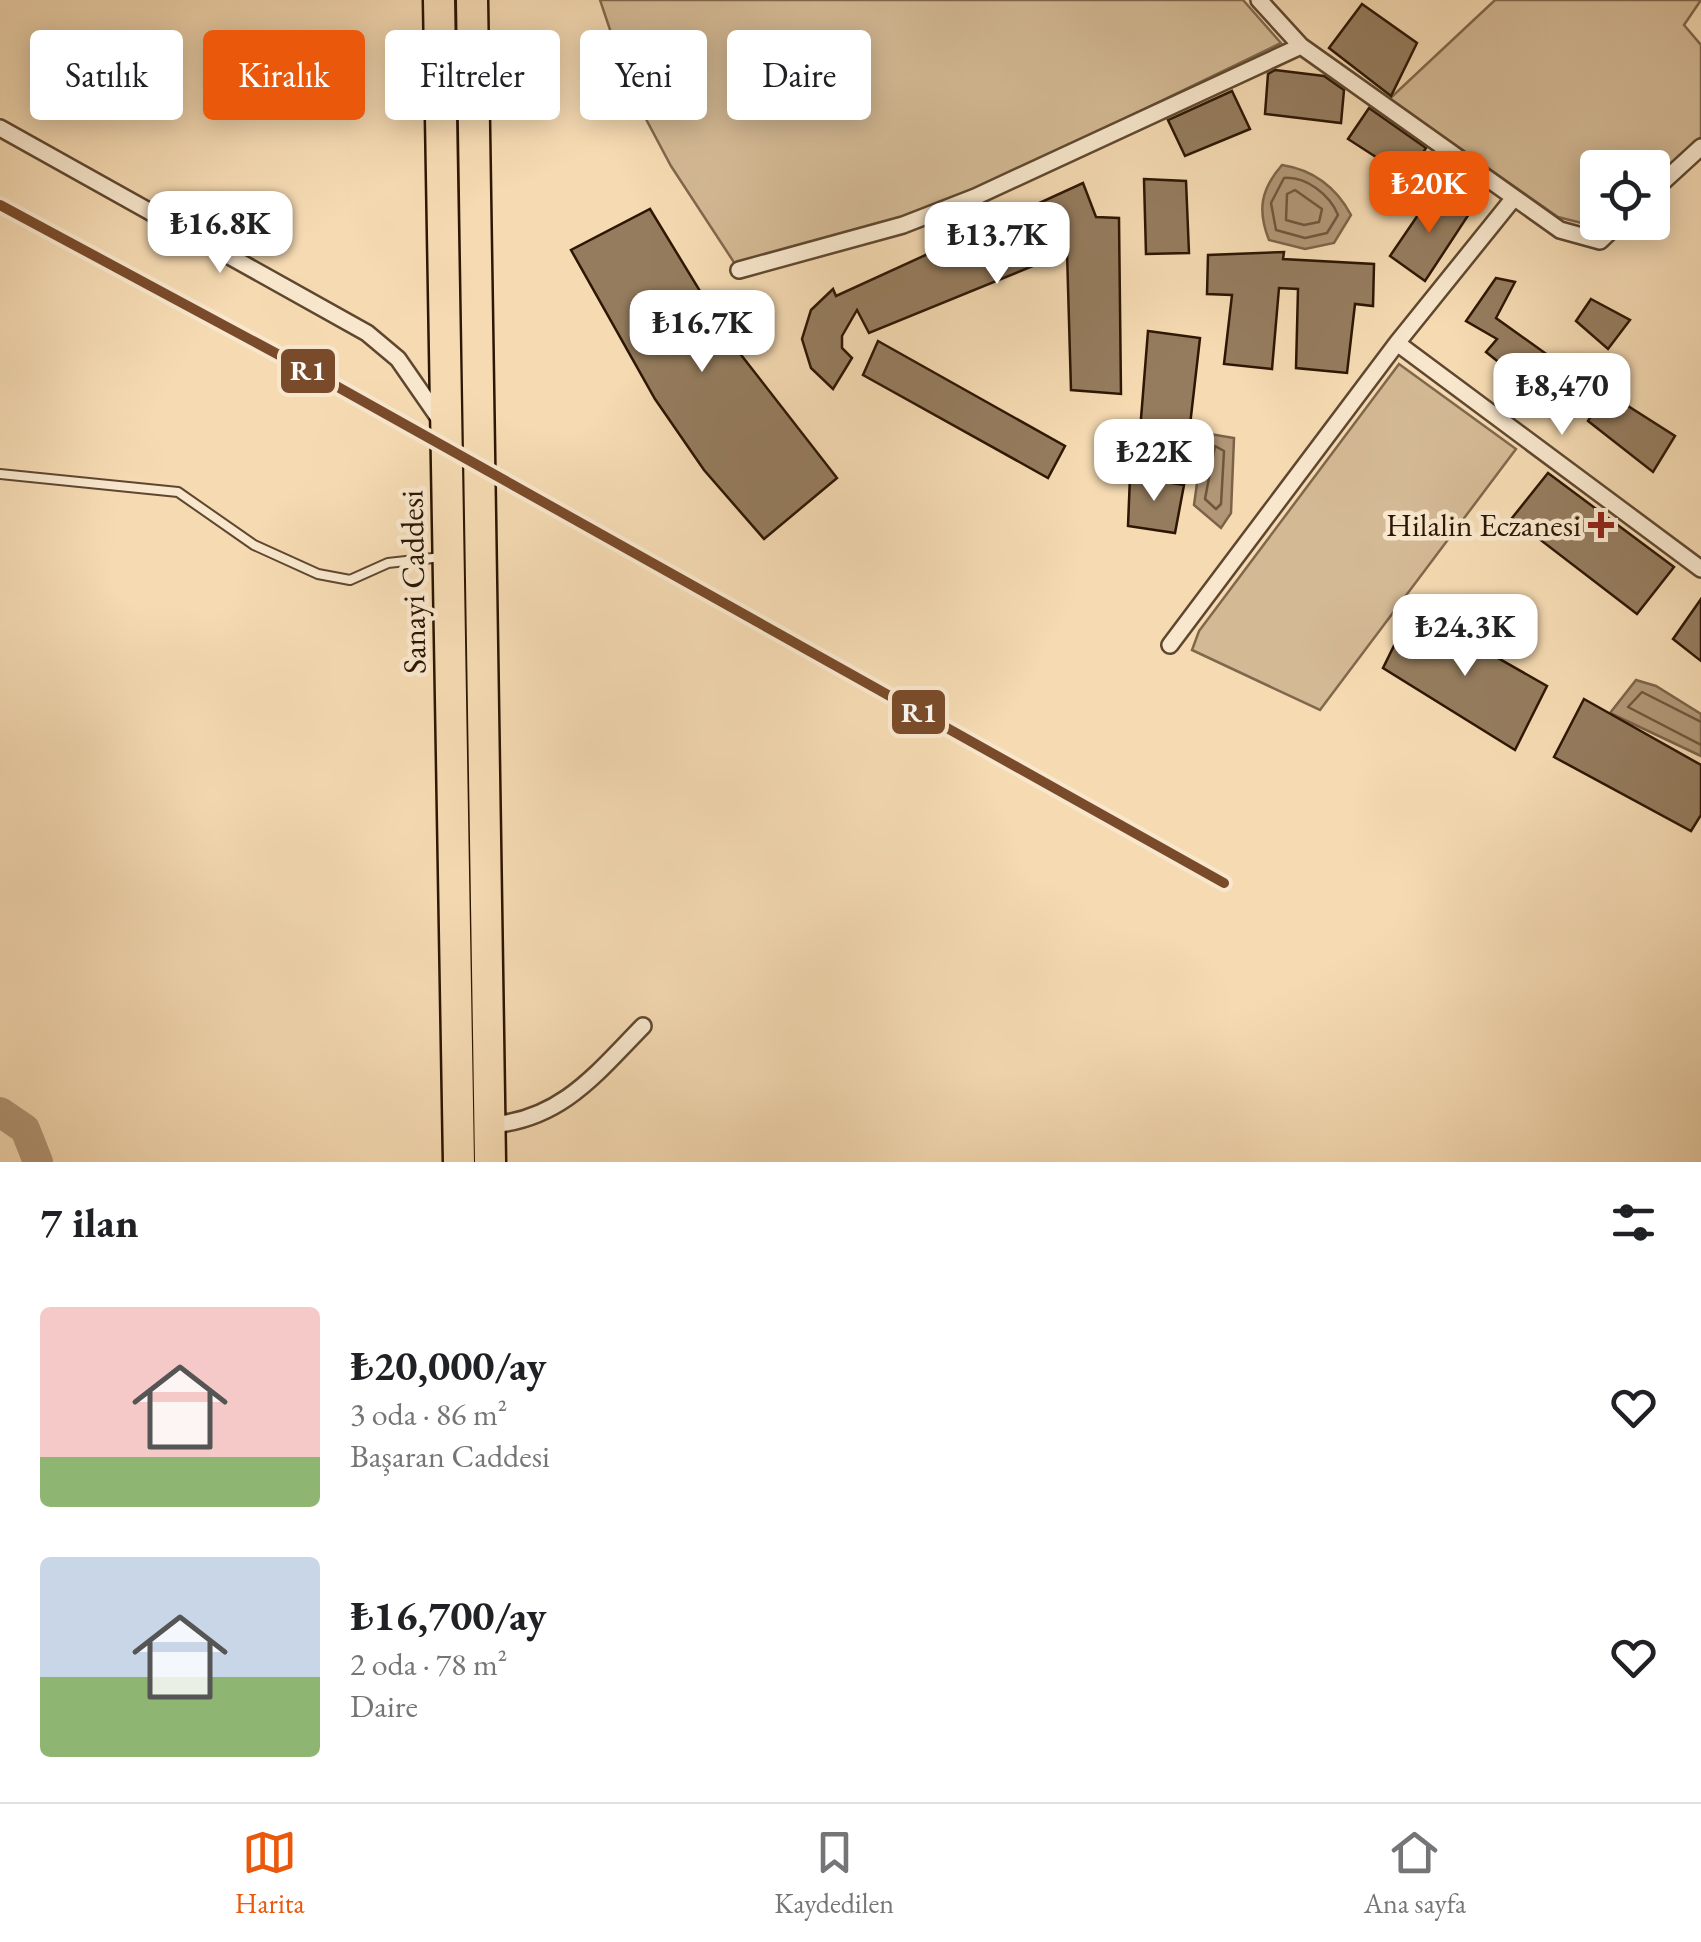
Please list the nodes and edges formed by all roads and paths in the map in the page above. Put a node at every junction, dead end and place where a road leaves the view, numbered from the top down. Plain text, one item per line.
1 (439, 0) edge
2 (472, 0) edge
3 (1260, 0) edge
4 (1300, 46) junction
5 (0, 128) edge
6 (1701, 147) edge
7 (1670, 175) edge
8 (1513, 198) junction
9 (1580, 236) edge
10 (739, 270) dead end
11 (1397, 343) junction
12 (443, 424) junction
13 (0, 474) edge
14 (447, 556) junction
15 (1701, 570) edge
16 (1170, 646) dead end
17 (643, 1026) dead end
18 (490, 1125) junction
19 (459, 1162) edge
20 (490, 1162) edge

1 - 12 highway, Sanayi Caddesi
2 - 18 highway, Sanayi Caddesi
3 - 4 street
4 - 8 street
4 - 10 street
5 - 12 street
6 - 7 street
8 - 9 street
8 - 11 street
11 - 15 street
11 - 16 street
12 - 14 highway, Sanayi Caddesi
13 - 14 lane
14 - 19 highway, Sanayi Caddesi
17 - 18 street
18 - 20 highway, Sanayi Caddesi

